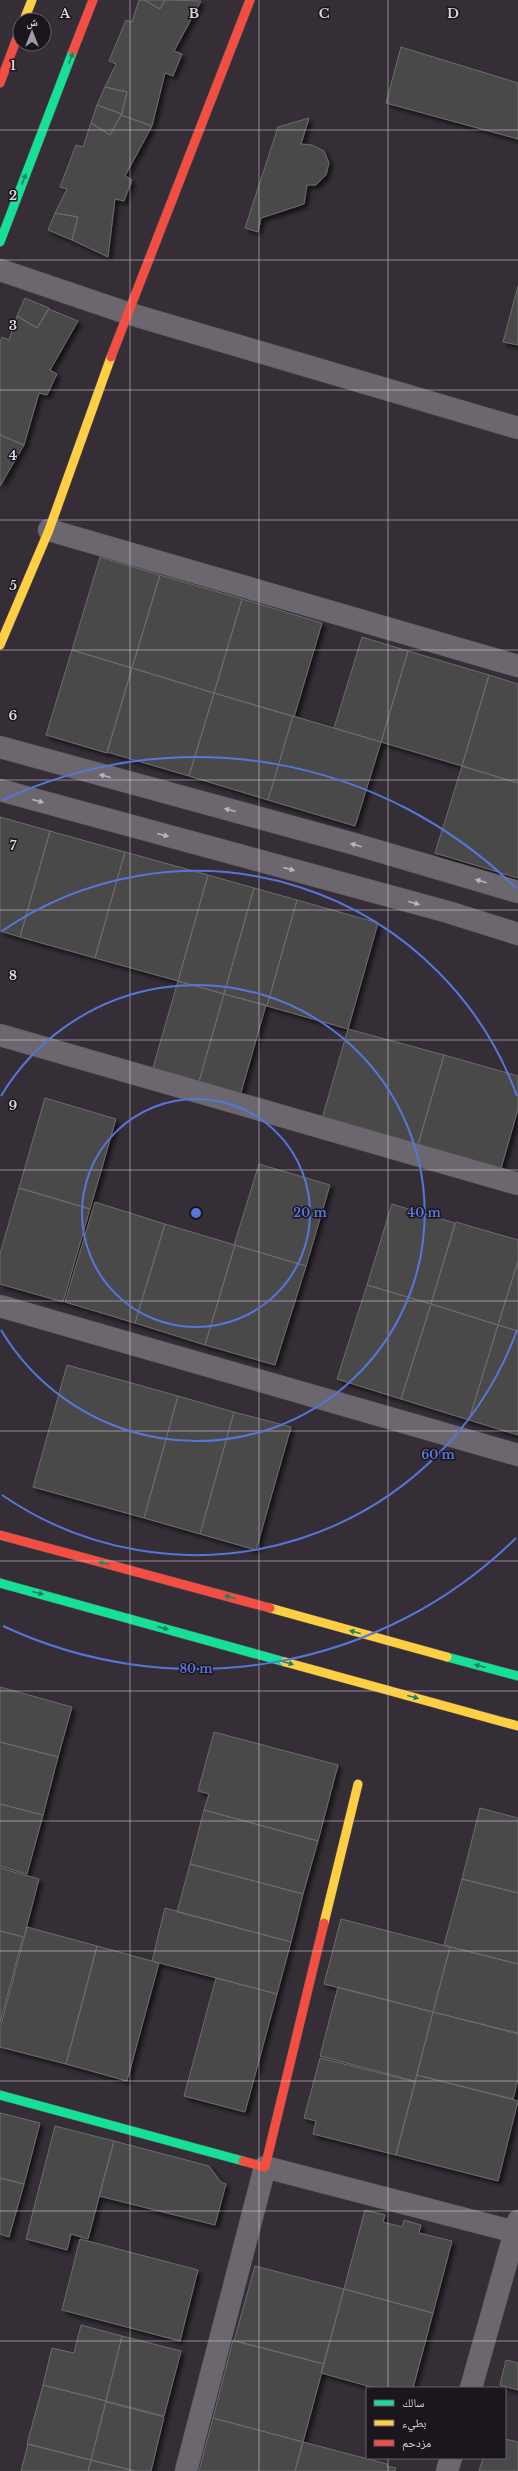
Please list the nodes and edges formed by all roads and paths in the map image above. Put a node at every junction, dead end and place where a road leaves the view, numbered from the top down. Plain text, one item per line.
1 (32, 0) edge
2 (93, 0) edge
3 (250, 0) edge
4 (27, 12) edge
5 (12, 51) edge
6 (0, 83) edge
7 (0, 242) edge
8 (0, 270) edge
9 (127, 313) junction
10 (518, 428) edge
11 (49, 530) junction
12 (0, 645) edge
13 (518, 666) edge
14 (0, 747) edge
15 (0, 790) edge
16 (518, 892) edge
17 (518, 934) edge
18 (0, 1035) edge
19 (518, 1184) edge
20 (0, 1306) edge
21 (518, 1455) edge
22 (0, 1535) edge
23 (0, 1583) edge
24 (518, 1676) edge
25 (518, 1726) edge
26 (358, 1784) dead end
27 (0, 2095) edge
28 (265, 2167) junction
29 (517, 2226) edge
30 (471, 2387) edge
31 (451, 2459) edge
32 (186, 2471) edge
33 (447, 2471) edge

1 - 4 main road
7 -> 2 main road
3 - 9 main road
5 - 6 main road
8 - 9 street
9 - 10 street
9 - 11 main road
11 - 12 main road
11 - 13 street
16 -> 14 street
15 -> 17 street
18 - 19 street
20 - 21 street
24 -> 22 main road
23 -> 25 main road
26 - 28 main road
27 - 28 main road
28 - 29 street
28 - 32 street
29 - 30 street
31 - 33 street

